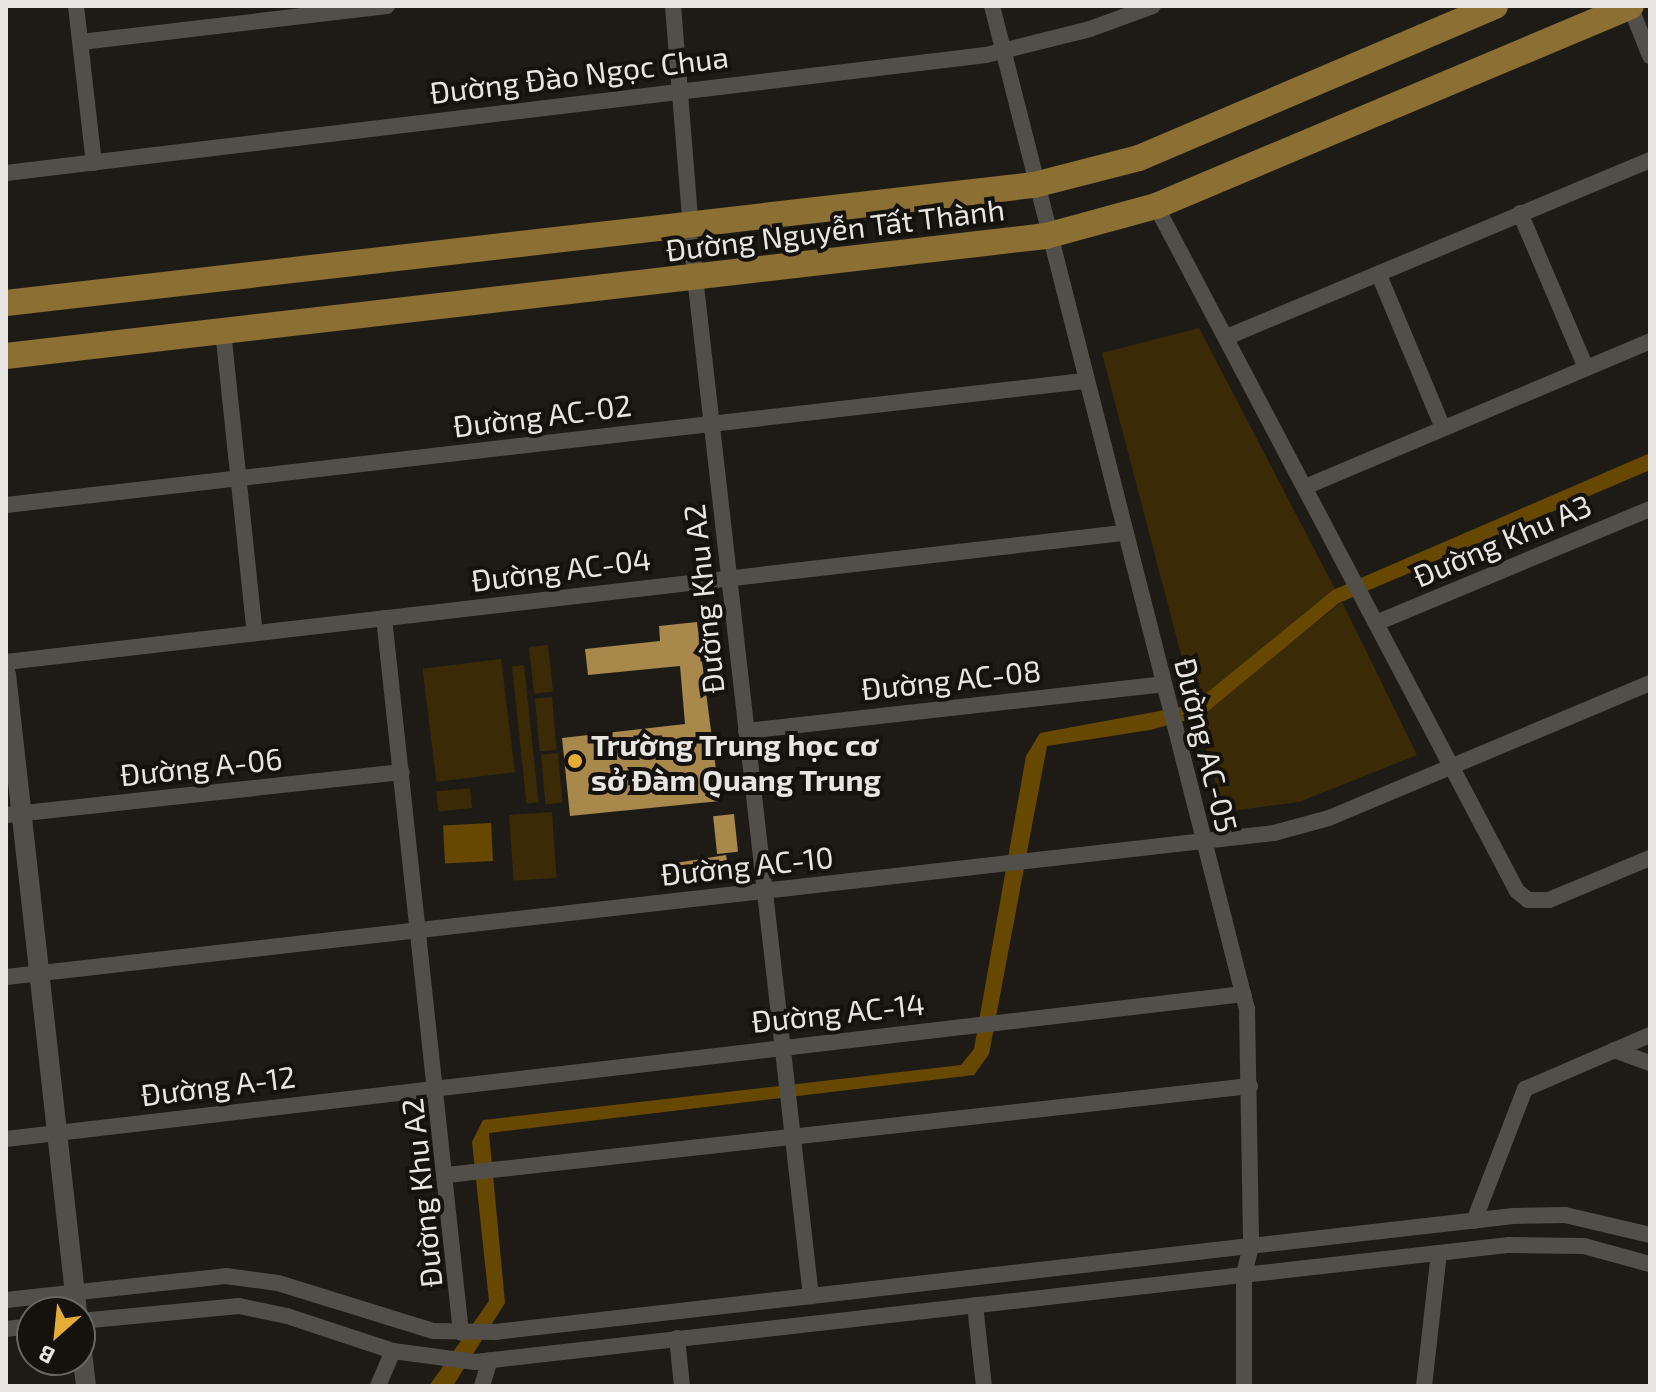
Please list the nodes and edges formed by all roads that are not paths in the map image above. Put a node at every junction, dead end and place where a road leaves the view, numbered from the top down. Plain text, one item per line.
1 (76, 6) edge
2 (387, 6) edge
3 (673, 6) edge
4 (992, 6) edge
5 (1153, 6) edge
6 (1495, 6) edge
7 (1630, 6) edge
8 (81, 42) junction
9 (1003, 52) junction
10 (1650, 56) edge
11 (683, 89) junction
12 (1650, 160) edge
13 (94, 163) junction
14 (6, 173) edge
15 (1034, 185) junction
16 (1156, 206) junction
17 (1520, 213) junction
18 (689, 225) junction
19 (1046, 236) junction
20 (1379, 275) junction
21 (695, 277) junction
22 (6, 303) edge
23 (223, 331) junction
24 (1227, 337) junction
25 (1650, 341) edge
26 (6, 356) edge
27 (1586, 368) junction
28 (1084, 381) junction
29 (711, 424) junction
30 (1443, 428) junction
31 (239, 478) junction
32 (1305, 487) junction
33 (6, 505) edge
34 (1650, 509) edge
35 (1123, 533) junction
36 (729, 578) junction
37 (384, 618) junction
38 (1376, 623) junction
39 (255, 633) junction
40 (6, 662) edge
41 (6, 674) edge
42 (1650, 683) edge
43 (1165, 692) junction
44 (746, 731) junction
45 (1450, 766) junction
46 (402, 772) junction
47 (13, 814) edge
48 (1203, 844) junction
49 (1650, 858) edge
50 (764, 891) junction
51 (421, 930) junction
52 (39, 973) junction
53 (6, 977) edge
54 (1244, 994) junction
55 (1650, 1035) edge
56 (782, 1045) junction
57 (1614, 1050) junction
58 (1650, 1063) edge
59 (1250, 1086) junction
60 (437, 1087) junction
61 (57, 1133) junction
62 (791, 1136) junction
63 (6, 1139) edge
64 (447, 1175) junction
65 (1474, 1221) junction
66 (1650, 1235) edge
67 (1251, 1246) junction
68 (1439, 1253) junction
69 (1650, 1264) edge
70 (1244, 1275) junction
71 (75, 1296) edge
72 (811, 1296) junction
73 (96, 1298) edge
74 (975, 1305) junction
75 (96, 1319) edge
76 (461, 1333) junction
77 (677, 1338) junction
78 (393, 1351) junction
79 (482, 1361) junction
80 (378, 1386) edge
81 (482, 1386) edge
82 (682, 1386) edge
83 (984, 1386) edge
84 (1244, 1386) edge
85 (1424, 1386) edge

1 - 8 street
2 - 8 street
3 - 11 street, Đường Khu A2
4 - 9 street, Đường AC-05
5 - 9 street, Đường Đào Ngọc Chua
6 - 15 main road, Đường Nguyễn Tất Thành
7 - 10 street
7 - 16 main road, Đường Nguyễn Tất Thành
8 - 13 street
9 - 11 street, Đường Đào Ngọc Chua
9 - 15 street, Đường AC-05
11 - 13 street, Đường Đào Ngọc Chua
11 - 18 street, Đường Khu A2
12 - 17 street
13 - 14 street, Đường Đào Ngọc Chua
15 - 18 main road, Đường Nguyễn Tất Thành
15 - 19 street, Đường AC-05
16 - 19 main road, Đường Nguyễn Tất Thành
16 - 24 street
17 - 20 street
17 - 27 street
18 - 21 street, Đường Khu A2
18 - 22 main road, Đường Nguyễn Tất Thành
19 - 21 main road, Đường Nguyễn Tất Thành
19 - 28 street, Đường AC-05
20 - 24 street
20 - 30 street
21 - 23 main road, Đường Nguyễn Tất Thành
21 - 29 street, Đường Khu A2
23 - 26 main road, Đường Nguyễn Tất Thành
23 - 31 street
24 - 32 street
25 - 27 street
27 - 30 street
28 - 29 street, Đường AC-02
28 - 35 street, Đường AC-05
29 - 31 street, Đường AC-02
29 - 36 street, Đường Khu A2
30 - 32 street
31 - 33 street, Đường AC-02
31 - 39 street
32 - 38 street
34 - 38 street, Đường Khu A3
35 - 36 street, Đường AC-04
35 - 43 street, Đường AC-05
36 - 37 street, Đường AC-04
36 - 44 street, Đường Khu A2
37 - 39 street, Đường AC-04
37 - 46 street, Đường Khu A2
38 - 45 street
39 - 40 street, Đường AC-04
41 - 47 street
42 - 45 street
43 - 44 street, Đường AC-08
43 - 48 street, Đường AC-05
44 - 50 street, Đường Khu A2
45 - 48 street, Đường AC-10
45 - 49 street
46 - 47 street, Đường A-06
46 - 51 street, Đường Khu A2
47 - 52 street
48 - 50 street, Đường AC-10
48 - 54 street, Đường AC-05
50 - 51 street, Đường AC-10
50 - 56 street, Đường Khu A2
51 - 52 street, Đường AC-10
51 - 60 street, Đường Khu A2
52 - 53 street, Đường AC-10
52 - 61 street
54 - 56 street, Đường AC-14
54 - 59 street, Đường AC-05
55 - 57 street
56 - 60 street, Đường AC-14
56 - 62 street, Đường Khu A2
57 - 58 street
57 - 65 street
59 - 62 street
59 - 67 street, Đường AC-05
60 - 61 street, Đường A-12
60 - 64 street, Đường Khu A2
61 - 63 street, Đường A-12
61 - 71 street
62 - 64 street
62 - 72 street, Đường Khu A2
64 - 76 street, Đường Khu A2
65 - 66 street
65 - 67 street
67 - 70 street, Đường AC-05
67 - 72 street
68 - 69 street
68 - 70 street
68 - 85 street
70 - 74 street
70 - 84 street, Đường AC-05
72 - 76 street
73 - 76 street
74 - 77 street
74 - 83 street
75 - 78 street
77 - 79 street
77 - 82 street
78 - 79 street
78 - 80 street
79 - 81 street

